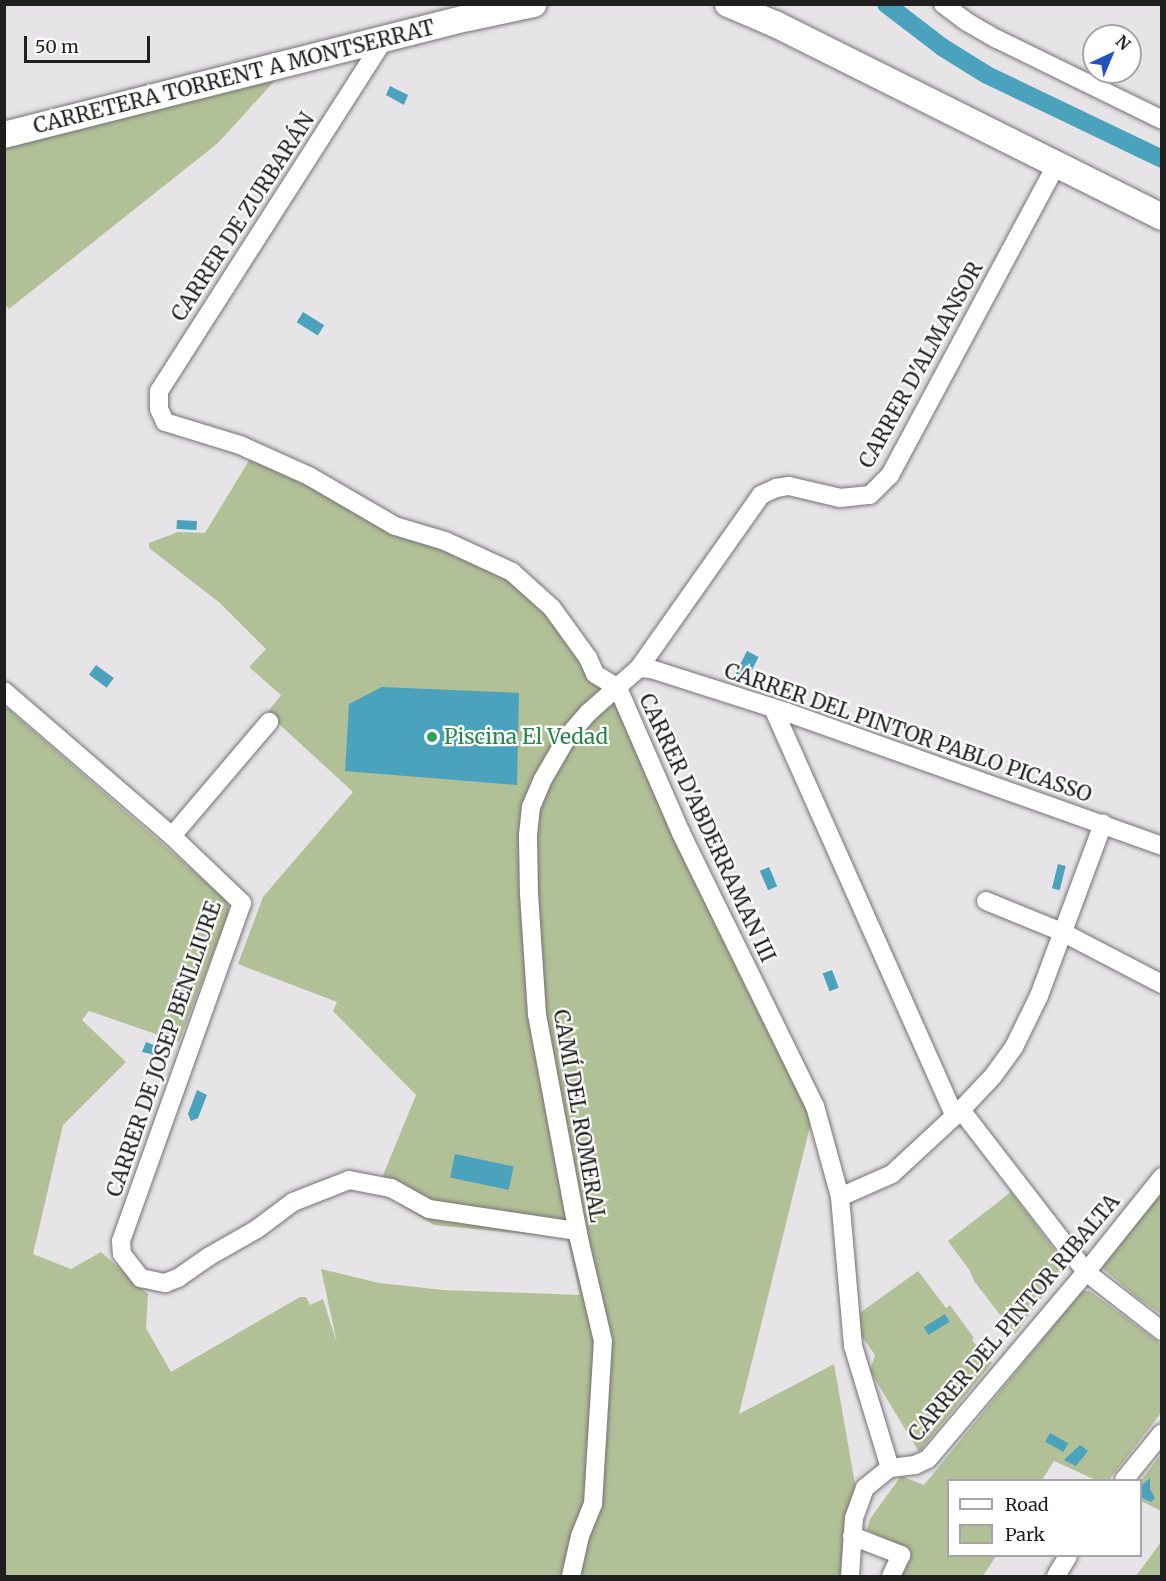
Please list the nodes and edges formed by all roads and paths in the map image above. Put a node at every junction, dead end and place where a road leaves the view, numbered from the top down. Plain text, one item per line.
1 (534, 4) edge
2 (728, 4) edge
3 (944, 4) edge
4 (465, 11) edge
5 (383, 41) junction
6 (1161, 120) edge
7 (4, 135) edge
8 (1056, 166) junction
9 (1161, 217) edge
10 (165, 422) joint
11 (639, 668) junction
12 (618, 688) junction
13 (4, 691) edge
14 (773, 708) junction
15 (269, 722) dead end
16 (1102, 824) junction
17 (172, 836) junction
18 (1161, 846) edge
19 (986, 901) dead end
20 (1062, 932) junction
21 (1161, 984) edge
22 (958, 1113) junction
23 (1161, 1177) edge
24 (840, 1197) junction
25 (577, 1231) junction
26 (1086, 1272) junction
27 (1161, 1330) edge
28 (1161, 1433) edge
29 (890, 1468) junction
30 (1125, 1479) edge
31 (852, 1536) junction
32 (1067, 1557) edge
33 (571, 1576) edge
34 (850, 1576) edge
35 (891, 1576) edge
36 (1056, 1576) edge

1 - 4 main road, CARRETERA TORRENT A MONTSERRAT
2 - 8 main road
3 - 6 street
4 - 5 main road, CARRETERA TORRENT A MONTSERRAT
5 - 7 main road, CARRETERA TORRENT A MONTSERRAT
5 - 10 street, CARRER DE ZURBARÁN
8 - 9 main road
8 - 11 street, CARRER D'ALMANSOR
10 - 12 street, CARRER D'ABDERRAMAN III
11 - 12 street, CARRER D'ALMANSOR
11 - 14 street, CARRER DEL PINTOR PABLO PICASSO
12 - 24 street, CARRER D'ABDERRAMAN III
12 - 25 street, CAMÍ DEL ROMERAL
13 - 17 street, CARRER DE JOSEP BENLLIURE
14 - 16 street, CARRER DEL PINTOR PABLO PICASSO
14 - 22 street
15 - 17 street
16 - 18 street, CARRER DEL PINTOR PABLO PICASSO
16 - 20 street
17 - 25 street, CARRER DE JOSEP BENLLIURE
19 - 20 street
20 - 21 street
20 - 22 street
22 - 24 street
22 - 26 street
23 - 26 street, CARRER DEL PINTOR RIBALTA
24 - 29 street, CARRER D'ABDERRAMAN III
25 - 33 street, CAMÍ DEL ROMERAL
26 - 27 street
26 - 29 street, CARRER DEL PINTOR RIBALTA
28 - 30 street
29 - 31 street
31 - 34 street
31 - 35 street
32 - 36 street

